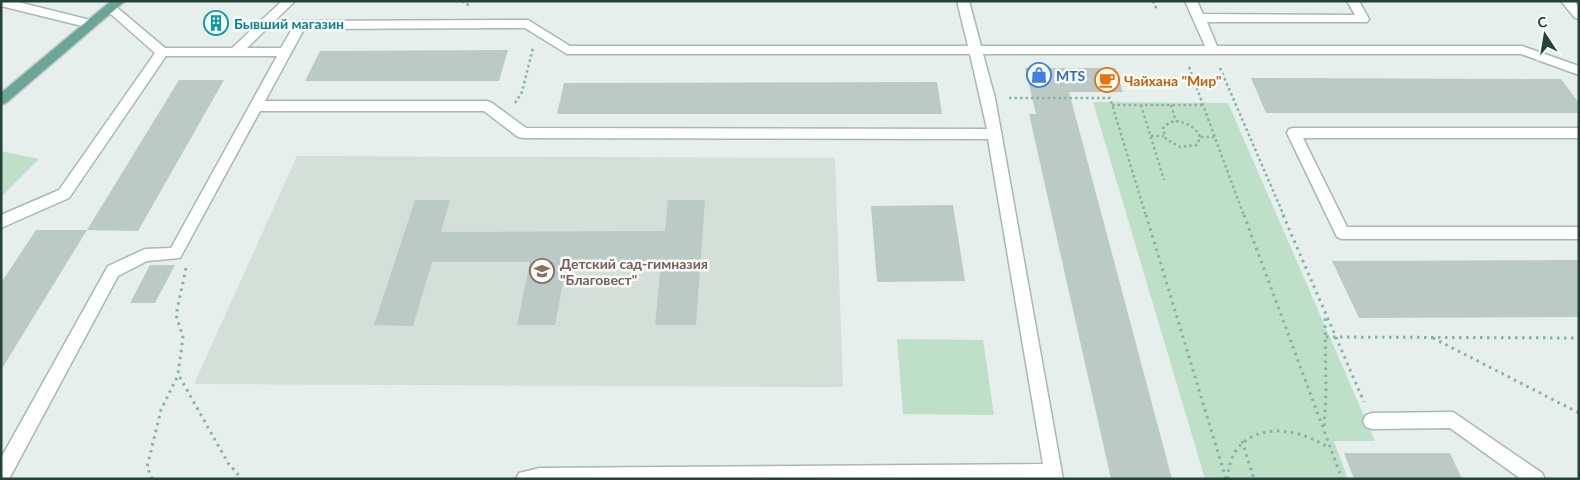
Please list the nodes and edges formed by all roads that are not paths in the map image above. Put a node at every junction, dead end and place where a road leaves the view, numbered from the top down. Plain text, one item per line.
1 (289, 1) edge
2 (963, 1) edge
3 (1192, 1) edge
4 (1353, 1) edge
5 (1567, 1) edge
6 (1, 2) edge
7 (115, 5) edge
8 (1579, 15) edge
9 (1199, 18) junction
10 (90, 24) junction
11 (975, 50) junction
12 (1213, 50) junction
13 (162, 52) junction
14 (235, 52) junction
15 (285, 52) junction
16 (1579, 71) edge
17 (1, 100) edge
18 (256, 106) junction
19 (1579, 133) edge
20 (994, 134) junction
21 (1, 222) edge
22 (1579, 233) edge
23 (1372, 420) road end
24 (1, 476) edge
25 (1053, 476) edge
26 (526, 479) edge
27 (1536, 479) edge

1 - 14 street
2 - 11 street
3 - 9 street
4 - 9 street
5 - 8 street
6 - 10 street
7 - 10 main road
7 - 13 street
9 - 12 street
10 - 17 main road
11 - 12 street
11 - 15 street
11 - 20 street
12 - 16 street
13 - 14 street
13 - 21 street
14 - 15 street
15 - 18 street
18 - 20 street
18 - 24 street
19 - 22 street
20 - 25 street
23 - 27 street
25 - 26 street

